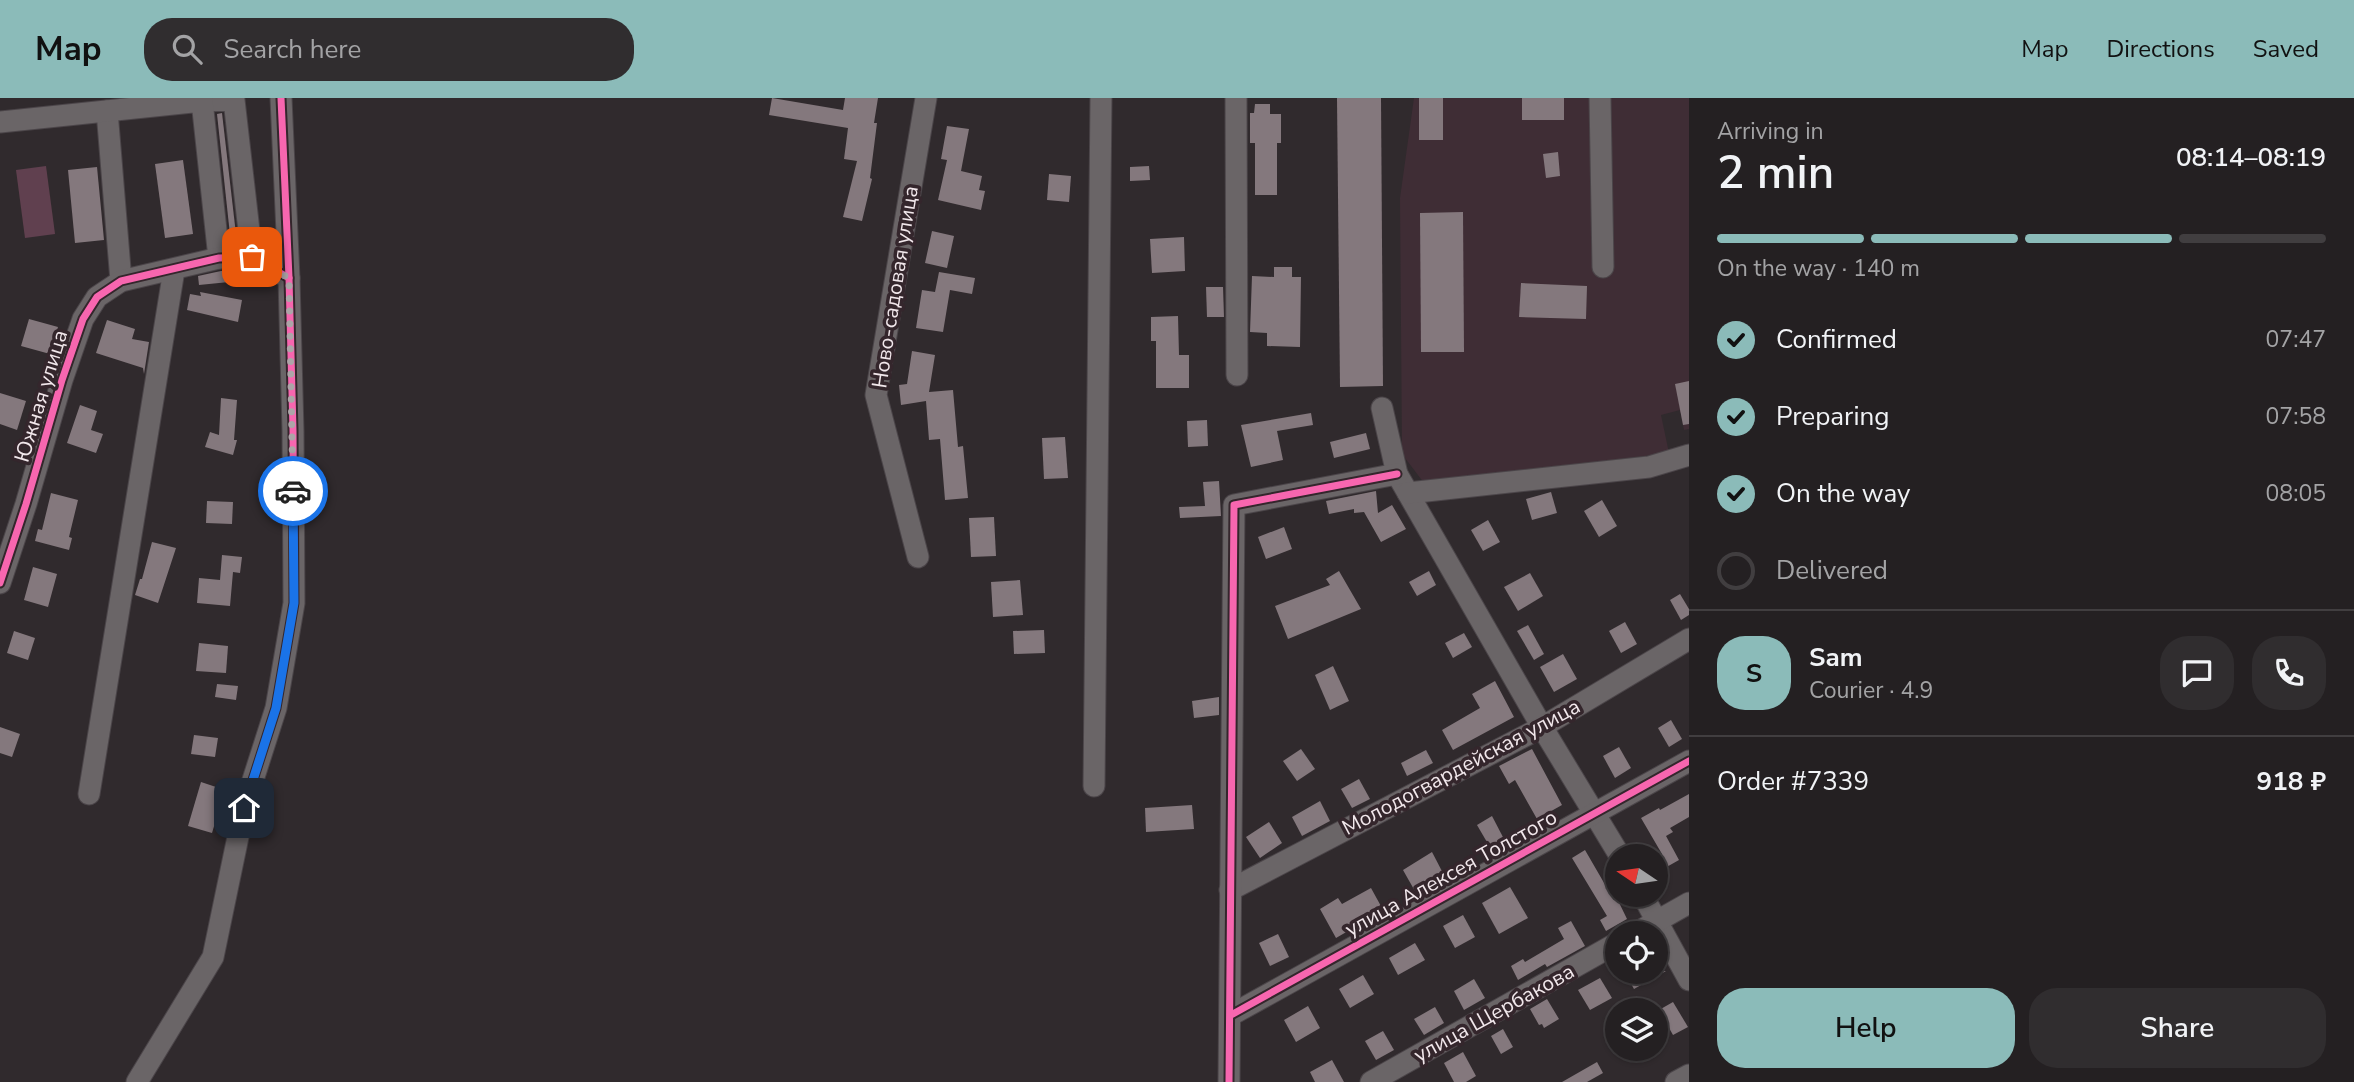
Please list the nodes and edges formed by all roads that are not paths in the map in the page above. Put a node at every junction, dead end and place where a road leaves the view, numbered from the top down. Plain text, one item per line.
1 (281, 98) edge
2 (926, 98) edge
3 (1101, 98) edge
4 (1236, 98) edge
5 (1600, 98) edge
6 (208, 100) edge
7 (107, 111) junction
8 (0, 122) edge
9 (252, 257) junction
10 (219, 258) junction
11 (1603, 267) dead end
12 (174, 270) junction
13 (289, 278) junction
14 (121, 281) junction
15 (1237, 375) dead end
16 (1382, 408) dead end
17 (1689, 454) edge
18 (1397, 474) junction
19 (1408, 493) junction
20 (918, 557) dead end
21 (0, 583) edge
22 (1689, 639) edge
23 (1542, 726) junction
24 (1689, 761) edge
25 (1094, 786) dead end
26 (89, 794) dead end
27 (1596, 813) junction
28 (1613, 844) edge
29 (1230, 890) junction
30 (1689, 903) edge
31 (1649, 907) edge
32 (1657, 921) joint
33 (1668, 941) edge
34 (1605, 950) edge
35 (1689, 980) edge
36 (1231, 1015) junction
37 (1689, 1074) edge
38 (137, 1082) edge
39 (1229, 1082) edge
40 (1371, 1082) edge
41 (1676, 1082) edge

1 - 13 street
2 - 20 street, Ново-садовая улица
3 - 25 street
4 - 15 street
5 - 11 street
6 - 7 street
6 - 9 street
6 - 10 street
7 - 8 street
7 - 14 street
9 - 10 street, Южная улица
9 - 13 street
10 - 12 street, Южная улица
12 - 14 street, Южная улица
12 - 26 street
13 - 38 street
14 - 21 street, Южная улица
16 - 18 street
17 - 19 street
18 - 19 street
18 - 29 street
19 - 23 street
22 - 23 street, Молодогвардейская улица
23 - 27 street
23 - 29 street, Молодогвардейская улица
24 - 27 street, улица Алексея Толстого
27 - 28 street
27 - 36 street, улица Алексея Толстого
29 - 36 street
30 - 32 street
31 - 32 street
33 - 35 street
34 - 40 street, улица Щербакова
36 - 39 street
37 - 41 street

